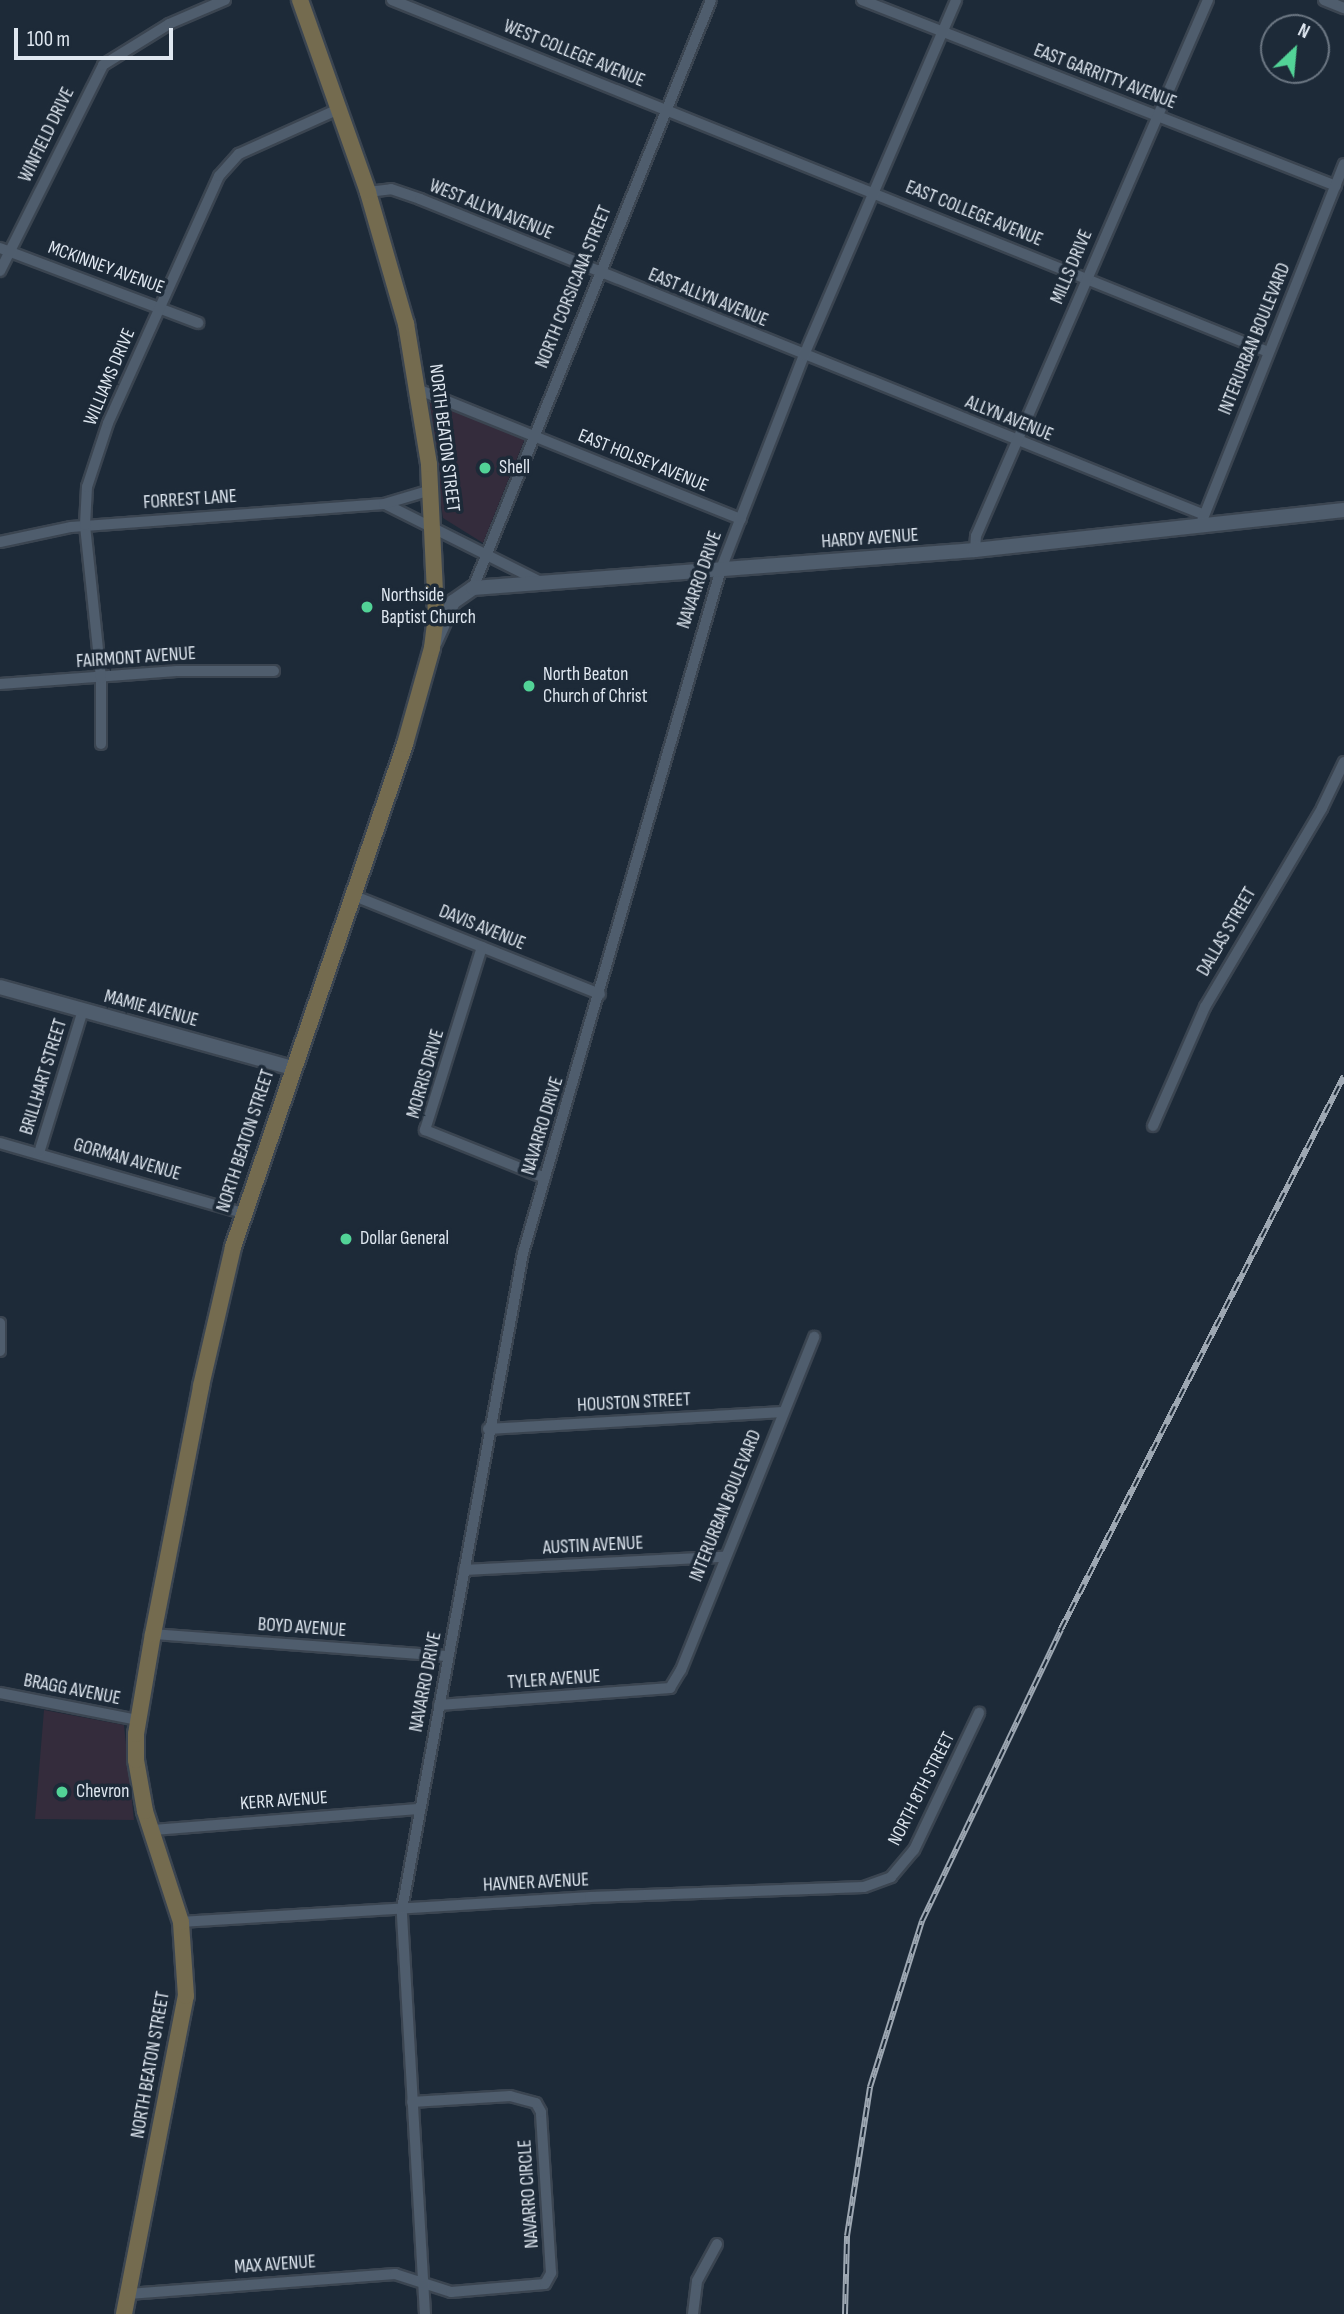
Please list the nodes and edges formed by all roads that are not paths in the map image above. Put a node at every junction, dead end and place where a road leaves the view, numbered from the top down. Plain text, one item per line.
1 (225, 0) edge
2 (300, 0) edge
3 (392, 0) edge
4 (711, 0) edge
5 (862, 0) edge
6 (956, 0) edge
7 (1208, 0) edge
8 (1324, 0) edge
9 (1344, 8) edge
10 (943, 32) junction
11 (341, 108) junction
12 (666, 110) junction
13 (1158, 117) junction
14 (1344, 164) edge
15 (1336, 186) junction
16 (368, 191) junction
17 (876, 194) junction
18 (5, 250) edge
19 (0, 271) edge
20 (599, 273) junction
21 (1086, 279) junction
22 (159, 306) junction
23 (198, 323) dead end
24 (1268, 352) junction
25 (804, 355) junction
26 (417, 389) junction
27 (533, 435) junction
28 (1017, 442) junction
29 (431, 490) junction
30 (384, 504) junction
31 (1344, 510) edge
32 (741, 519) junction
33 (1202, 520) junction
34 (433, 525) junction
35 (85, 526) junction
36 (0, 542) edge
37 (975, 550) junction
38 (485, 554) junction
39 (721, 569) junction
40 (544, 583) junction
41 (473, 588) junction
42 (432, 648) junction
43 (274, 671) dead end
44 (100, 678) junction
45 (0, 684) edge
46 (101, 744) dead end
47 (1344, 762) edge
48 (352, 895) junction
49 (482, 947) junction
50 (0, 988) edge
51 (600, 994) junction
52 (83, 1010) junction
53 (292, 1068) junction
54 (1153, 1126) dead end
55 (0, 1143) edge
56 (39, 1153) junction
57 (545, 1178) junction
58 (243, 1213) junction
59 (0, 1325) edge
60 (814, 1337) dead end
61 (0, 1351) edge
62 (783, 1412) junction
63 (488, 1429) junction
64 (724, 1557) junction
65 (464, 1570) junction
66 (153, 1634) junction
67 (448, 1656) junction
68 (670, 1688) joint
69 (0, 1693) edge
70 (439, 1705) junction
71 (979, 1713) dead end
72 (138, 1720) junction
73 (419, 1810) junction
74 (152, 1830) junction
75 (891, 1878) joint
76 (402, 1909) junction
77 (181, 1922) junction
78 (412, 2102) junction
79 (718, 2244) dead end
80 (423, 2283) junction
81 (128, 2294) junction
82 (124, 2314) edge
83 (425, 2314) edge
84 (693, 2314) edge

1 - 18 street, WINFIELD DRIVE
2 - 11 main road, NORTH BEATON STREET
3 - 12 street, WEST COLLEGE AVENUE
4 - 12 street, NORTH CORSICANA STREET
5 - 10 street, EAST GARRITTY AVENUE
6 - 10 street, NAVARRO DRIVE
7 - 13 street, MILLS DRIVE
8 - 9 street
10 - 13 street, EAST GARRITTY AVENUE
10 - 17 street, NAVARRO DRIVE
11 - 16 main road, NORTH BEATON STREET
11 - 22 street, WILLIAMS DRIVE
12 - 17 street, EAST COLLEGE AVENUE
12 - 20 street, NORTH CORSICANA STREET
13 - 15 street, EAST GARRITTY AVENUE
13 - 21 street, MILLS DRIVE
14 - 15 street, INTERURBAN BOULEVARD
15 - 24 street, INTERURBAN BOULEVARD
16 - 20 street, WEST ALLYN AVENUE
16 - 26 main road, NORTH BEATON STREET
17 - 21 street, EAST COLLEGE AVENUE
17 - 25 street, NAVARRO DRIVE
18 - 19 street, WINFIELD DRIVE
18 - 22 street, MCKINNEY AVENUE
20 - 25 street, EAST ALLYN AVENUE
20 - 27 street, NORTH CORSICANA STREET
21 - 24 street, EAST COLLEGE AVENUE
21 - 28 street, MILLS DRIVE
22 - 23 street, MCKINNEY AVENUE
22 - 35 street, WILLIAMS DRIVE
24 - 33 street, INTERURBAN BOULEVARD
25 - 28 street, ALLYN AVENUE
25 - 32 street, NAVARRO DRIVE
26 - 27 street, EAST HOLSEY AVENUE
26 - 29 main road, NORTH BEATON STREET
27 - 32 street, EAST HOLSEY AVENUE
27 - 38 street, NORTH CORSICANA STREET
28 - 33 street, ALLYN AVENUE
28 - 37 street, MILLS DRIVE
29 - 30 street, FORREST LANE
29 - 34 main road, NORTH BEATON STREET
30 - 34 street, FORREST LANE
30 - 35 street, FORREST LANE
31 - 33 street, HARDY AVENUE
32 - 39 street, NAVARRO DRIVE
33 - 37 street, HARDY AVENUE
34 - 38 street, FORREST LANE
34 - 42 main road, NORTH BEATON STREET
35 - 36 street, FORREST LANE
35 - 44 street, WILLIAMS DRIVE
37 - 39 street, HARDY AVENUE
38 - 40 street, FORREST LANE
38 - 41 street, NORTH CORSICANA STREET
39 - 40 street, HARDY AVENUE
39 - 51 street, NAVARRO DRIVE
40 - 41 street, HARDY AVENUE
41 - 42 street
42 - 48 main road, NORTH BEATON STREET
43 - 44 street, FAIRMONT AVENUE
44 - 45 street, FAIRMONT AVENUE
44 - 46 street, WILLIAMS DRIVE
47 - 54 street, DALLAS STREET
48 - 49 street, DAVIS AVENUE
48 - 53 main road, NORTH BEATON STREET
49 - 51 street, DAVIS AVENUE
49 - 57 street, MORRIS DRIVE
50 - 52 street, MAMIE AVENUE
51 - 57 street, NAVARRO DRIVE
52 - 53 street, MAMIE AVENUE
52 - 56 street, BRILLHART STREET
53 - 58 main road, NORTH BEATON STREET
55 - 56 street, GORMAN AVENUE
56 - 58 street, GORMAN AVENUE
57 - 63 street, NAVARRO DRIVE
58 - 66 main road, NORTH BEATON STREET
59 - 61 street
60 - 62 street, INTERURBAN BOULEVARD
62 - 63 street, HOUSTON STREET
62 - 64 street, INTERURBAN BOULEVARD
63 - 65 street, NAVARRO DRIVE
64 - 65 street, AUSTIN AVENUE
64 - 68 street, INTERURBAN BOULEVARD
65 - 67 street, NAVARRO DRIVE
66 - 67 street, BOYD AVENUE
66 - 72 main road, NORTH BEATON STREET
67 - 70 street, NAVARRO DRIVE
68 - 70 street, TYLER AVENUE
69 - 72 street, BRAGG AVENUE
70 - 73 street, NAVARRO DRIVE
71 - 75 street, NORTH 8TH STREET
72 - 74 main road, NORTH BEATON STREET
73 - 74 street, KERR AVENUE
73 - 76 street, NAVARRO DRIVE
74 - 77 main road, NORTH BEATON STREET
75 - 76 street, HAVNER AVENUE
76 - 77 street, HAVNER AVENUE
76 - 78 street, NAVARRO DRIVE
77 - 81 main road, NORTH BEATON STREET
78 - 80 street, NAVARRO DRIVE
78 - 80 street, NAVARRO CIRCLE
79 - 84 street
80 - 81 street, MAX AVENUE
80 - 83 street, NAVARRO DRIVE
81 - 82 main road, NORTH BEATON STREET

